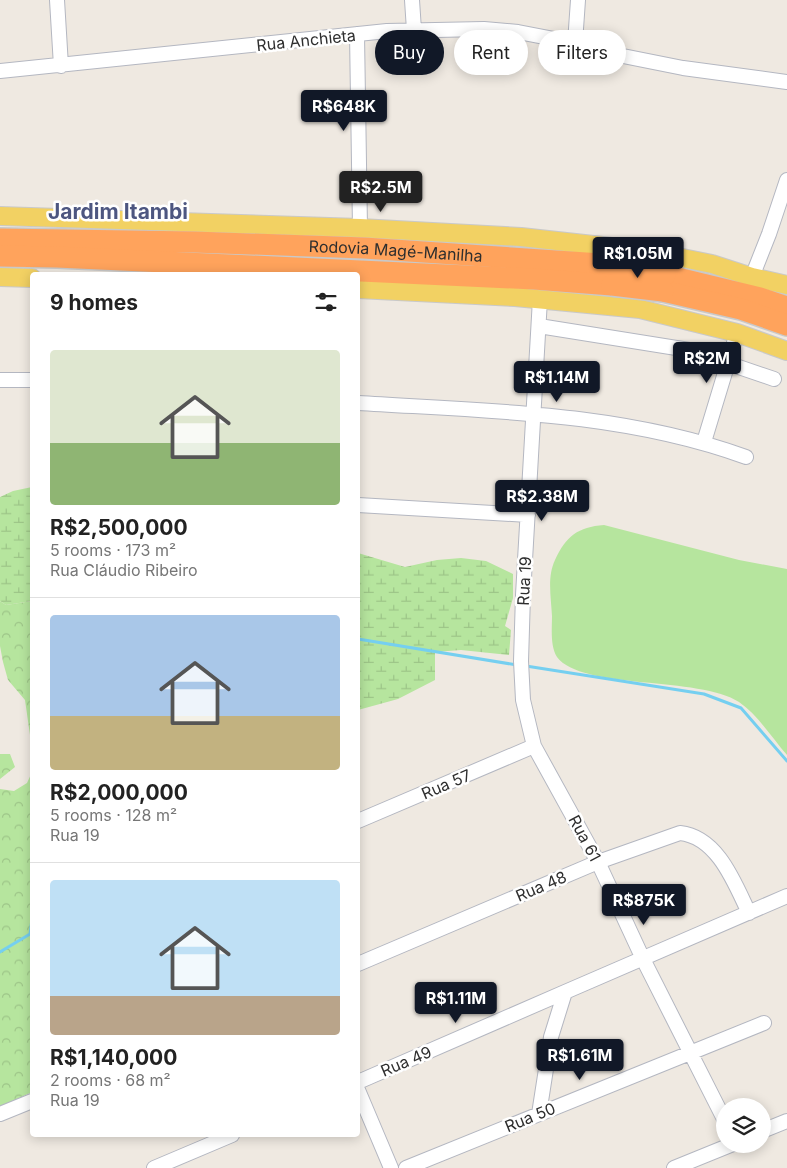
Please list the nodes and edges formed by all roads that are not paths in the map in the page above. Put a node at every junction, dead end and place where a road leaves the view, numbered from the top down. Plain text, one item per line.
1 (57, 0) edge
2 (412, 0) edge
3 (578, 0) edge
4 (414, 30) joint
5 (576, 30) edge
6 (375, 33) edge
7 (357, 34) junction
8 (538, 36) edge
9 (626, 57) edge
10 (61, 66) junction
11 (0, 71) edge
12 (787, 82) edge
13 (787, 180) edge
14 (0, 216) edge
15 (360, 228) junction
16 (0, 239) edge
17 (648, 251) junction
18 (0, 256) edge
19 (182, 263) junction
20 (618, 266) junction
21 (215, 272) edge
22 (0, 277) edge
23 (752, 277) junction
24 (30, 278) edge
25 (664, 283) junction
26 (787, 285) edge
27 (360, 289) edge
28 (540, 300) junction
29 (617, 306) junction
30 (787, 307) edge
31 (640, 309) junction
32 (787, 325) edge
33 (539, 326) junction
34 (737, 333) junction
35 (787, 350) edge
36 (729, 362) junction
37 (774, 379) dead end
38 (0, 380) edge
39 (30, 380) edge
40 (360, 403) edge
41 (533, 414) junction
42 (704, 442) junction
43 (746, 457) dead end
44 (360, 505) edge
45 (528, 515) junction
46 (534, 746) junction
47 (360, 820) edge
48 (598, 862) junction
49 (787, 896) edge
50 (749, 913) junction
51 (643, 959) junction
52 (360, 963) edge
53 (565, 992) junction
54 (764, 1023) dead end
55 (691, 1051) junction
56 (360, 1081) edge
57 (360, 1095) edge
58 (30, 1102) edge
59 (716, 1102) edge
60 (0, 1114) edge
61 (539, 1114) junction
62 (787, 1121) edge
63 (771, 1127) edge
64 (227, 1137) edge
65 (716, 1151) edge
66 (154, 1168) edge
67 (391, 1168) edge
68 (406, 1168) edge
69 (674, 1168) edge

1 - 10 street
2 - 4 street
3 - 5 street
4 - 8 street, Rua Anchieta
6 - 7 street, Rua Anchieta
7 - 10 street, Rua Anchieta
7 - 15 street
9 - 12 street, Rua Anchieta
10 - 11 street, Rua Anchieta
13 - 23 street
14 - 15 main road
15 - 20 main road
16 - 20 highway, Rodovia Magé-Manilha
17 - 20 main road
17 - 23 main road
17 - 31 main road
18 - 19 highway, Rodovia Magé-Manilha
19 - 20 highway, Rodovia Magé-Manilha
19 - 21 highway
20 - 25 highway, Rodovia Magé-Manilha, bridge
20 - 29 main road
22 - 24 main road
23 - 26 main road
25 - 30 highway, Rodovia Magé-Manilha
25 - 32 highway, Rodovia Magé-Manilha
27 - 28 main road
28 - 29 main road
28 - 33 street, Rua 19
29 - 31 main road
31 - 34 main road
33 - 36 street
33 - 41 street, Rua 19
34 - 35 main road
34 - 36 street
36 - 37 street
36 - 42 street
38 - 39 street
40 - 41 street
41 - 42 street
41 - 45 street, Rua 19
42 - 43 street
44 - 45 street
45 - 46 street, Rua 19
46 - 47 street, Rua 57
46 - 48 street, Rua 61
48 - 50 street, Rua 48
48 - 51 street, Rua 61
48 - 52 street, Rua 48
49 - 50 street
50 - 51 street
51 - 53 street
51 - 55 street, Rua 61
53 - 56 street, Rua 49
53 - 61 street
54 - 55 street, Rua 50
55 - 59 street, Rua 61
55 - 61 street, Rua 50
57 - 67 street
58 - 60 street
61 - 68 street, Rua 50
62 - 63 street
64 - 66 street
65 - 69 street

